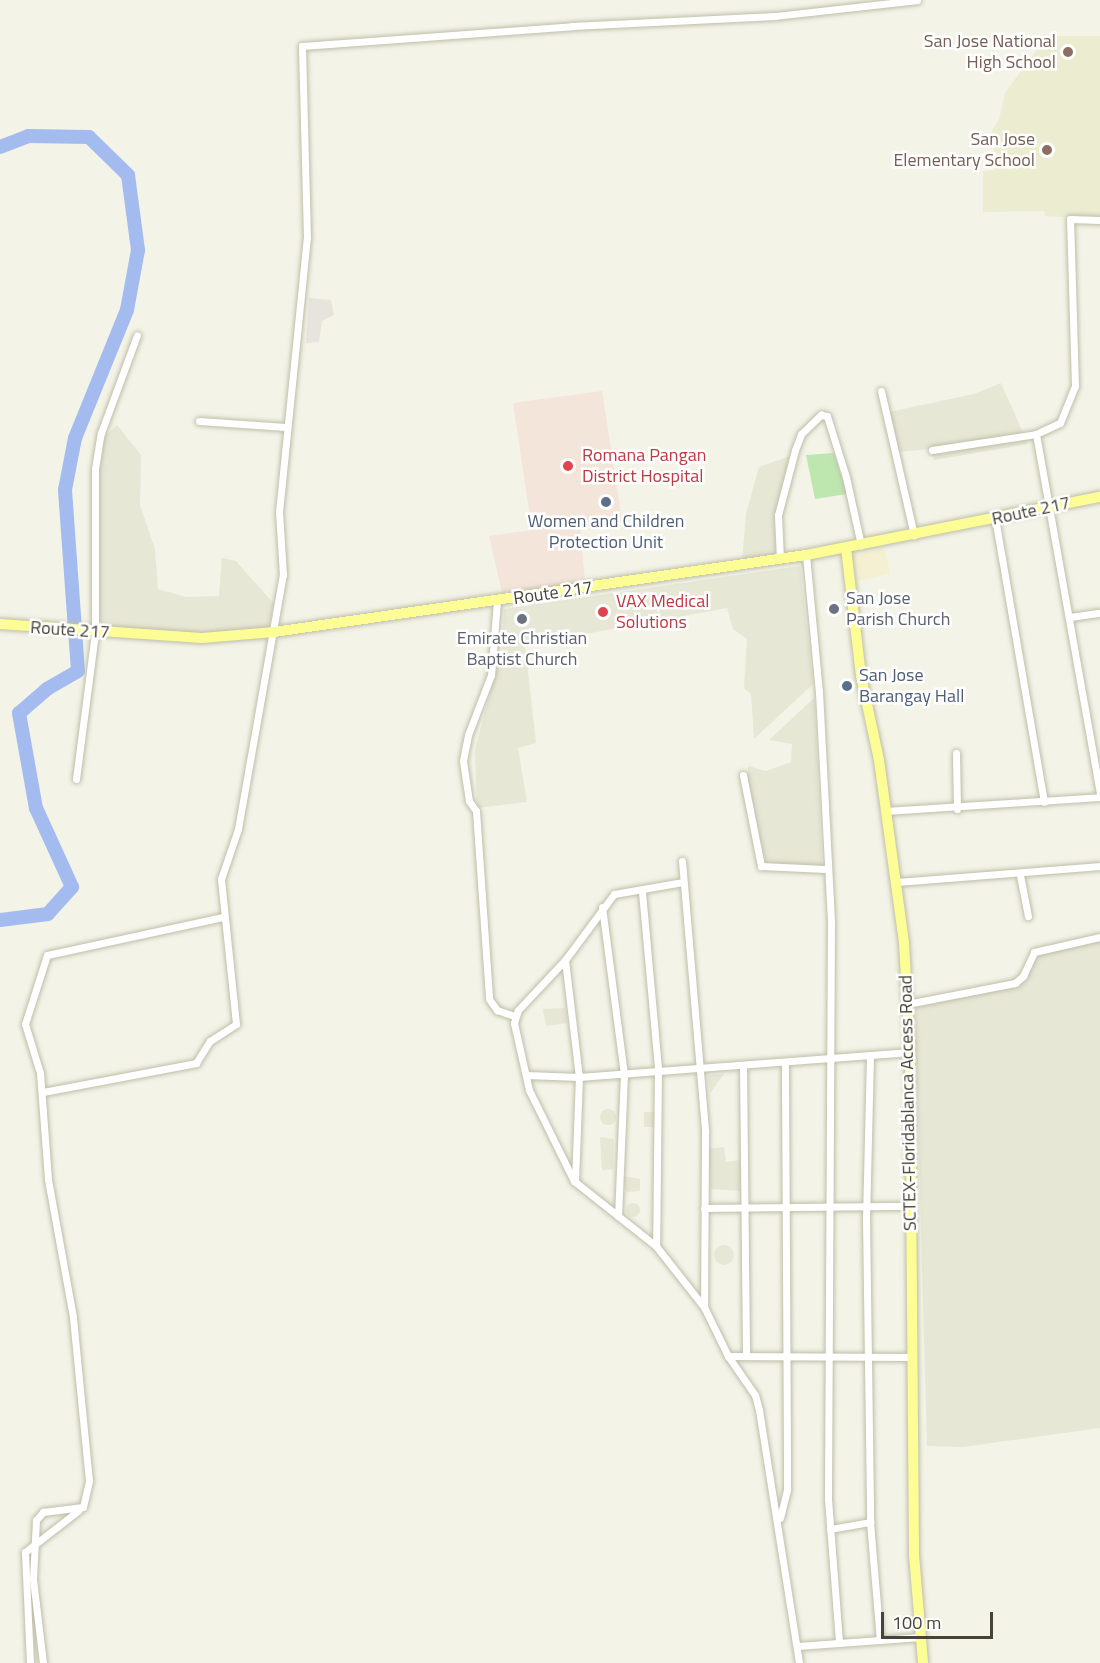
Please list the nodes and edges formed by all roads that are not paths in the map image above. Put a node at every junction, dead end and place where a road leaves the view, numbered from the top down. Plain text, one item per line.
1 (917, 0) edge
2 (1100, 220) edge
3 (137, 335) dead end
4 (881, 392) dead end
5 (199, 421) dead end
6 (286, 427) junction
7 (1036, 434) junction
8 (932, 450) dead end
9 (1100, 497) edge
10 (1051, 506) junction
11 (995, 518) junction
12 (914, 535) junction
13 (861, 545) junction
14 (846, 548) junction
15 (806, 555) junction
16 (780, 559) junction
17 (497, 601) junction
18 (1100, 613) edge
19 (1070, 617) junction
20 (0, 624) edge
21 (91, 632) junction
22 (274, 632) junction
23 (956, 753) dead end
24 (743, 775) dead end
25 (76, 779) dead end
26 (1100, 796) edge
27 (1044, 802) junction
28 (957, 809) junction
29 (885, 811) junction
30 (682, 861) dead end
31 (1100, 867) edge
32 (825, 869) junction
33 (1020, 875) junction
34 (683, 882) junction
35 (897, 882) junction
36 (642, 892) junction
37 (602, 907) junction
38 (1028, 916) dead end
39 (224, 917) junction
40 (1100, 937) edge
41 (565, 960) junction
42 (907, 1004) junction
43 (514, 1016) junction
44 (910, 1052) junction
45 (870, 1056) junction
46 (828, 1058) junction
47 (785, 1063) junction
48 (743, 1065) junction
49 (701, 1067) junction
50 (658, 1070) junction
51 (624, 1074) junction
52 (526, 1075) junction
53 (579, 1077) junction
54 (43, 1092) junction
55 (574, 1181) junction
56 (787, 1205) junction
57 (829, 1206) junction
58 (866, 1206) junction
59 (910, 1206) junction
60 (704, 1208) junction
61 (747, 1209) junction
62 (618, 1216) junction
63 (656, 1246) junction
64 (704, 1307) junction
65 (746, 1355) junction
66 (728, 1356) junction
67 (787, 1356) junction
68 (911, 1356) junction
69 (828, 1357) junction
70 (869, 1357) junction
71 (83, 1507) junction
72 (779, 1522) junction
73 (870, 1522) junction
74 (831, 1529) junction
75 (36, 1541) junction
76 (921, 1637) junction
77 (880, 1640) junction
78 (839, 1643) junction
79 (798, 1646) junction
80 (30, 1663) edge
81 (43, 1663) edge
82 (799, 1663) edge
83 (923, 1663) edge

1 - 6 street
2 - 7 street
3 - 21 street
4 - 12 street
5 - 6 street
6 - 22 street
7 - 8 street
7 - 10 street
9 - 10 main road, Route 217
10 - 11 main road, Route 217
10 - 19 street
11 - 12 main road, Route 217
11 - 27 street
12 - 13 main road, Route 217
13 - 14 main road, Route 217
13 - 16 street
14 - 15 main road, Route 217
14 - 29 main road, SCTEX-Floridablanca Access Road
15 - 16 main road, Route 217
15 - 32 street
16 - 17 main road, Route 217
17 - 22 main road, Route 217
17 - 43 street
18 - 19 street
19 - 26 street
20 - 21 main road, Route 217
21 - 22 main road, Route 217
21 - 25 street
22 - 39 street
23 - 28 street
24 - 32 street
26 - 27 street
27 - 28 street
28 - 29 street
29 - 35 main road, SCTEX-Floridablanca Access Road
30 - 34 street
31 - 33 street
32 - 46 street
33 - 35 street
33 - 38 street
34 - 36 street
34 - 49 street
35 - 42 main road, SCTEX-Floridablanca Access Road
36 - 37 street
36 - 50 street
37 - 41 street
37 - 51 street
39 - 54 street
39 - 54 street
40 - 42 street
41 - 43 street
41 - 53 street
42 - 44 main road, SCTEX-Floridablanca Access Road
43 - 52 street
44 - 45 street
44 - 59 main road, SCTEX-Floridablanca Access Road
45 - 46 street
45 - 58 street
46 - 47 street
46 - 57 street
47 - 48 street
47 - 56 street
48 - 49 street
48 - 61 street
49 - 50 street
49 - 60 street
50 - 51 street
50 - 63 street
51 - 53 street
51 - 62 street
52 - 53 street
52 - 55 street
53 - 55 street
54 - 71 street
55 - 62 street
56 - 57 street
56 - 61 street
56 - 67 street
57 - 58 street
57 - 69 street
58 - 59 street
58 - 70 street
59 - 68 main road, SCTEX-Floridablanca Access Road
60 - 61 street
60 - 64 street
61 - 65 street
62 - 63 street
63 - 64 street
64 - 66 street
65 - 66 street
65 - 67 street
66 - 72 street
67 - 69 street
67 - 72 street
68 - 70 street
68 - 76 main road, SCTEX-Floridablanca Access Road
69 - 70 street
69 - 74 street
70 - 73 street
71 - 75 street
71 - 75 street
72 - 79 street
73 - 74 street
73 - 77 street
74 - 78 street
75 - 80 street
75 - 81 street
76 - 77 street
76 - 83 main road, SCTEX-Floridablanca Access Road
77 - 78 street
78 - 79 street
79 - 82 street

